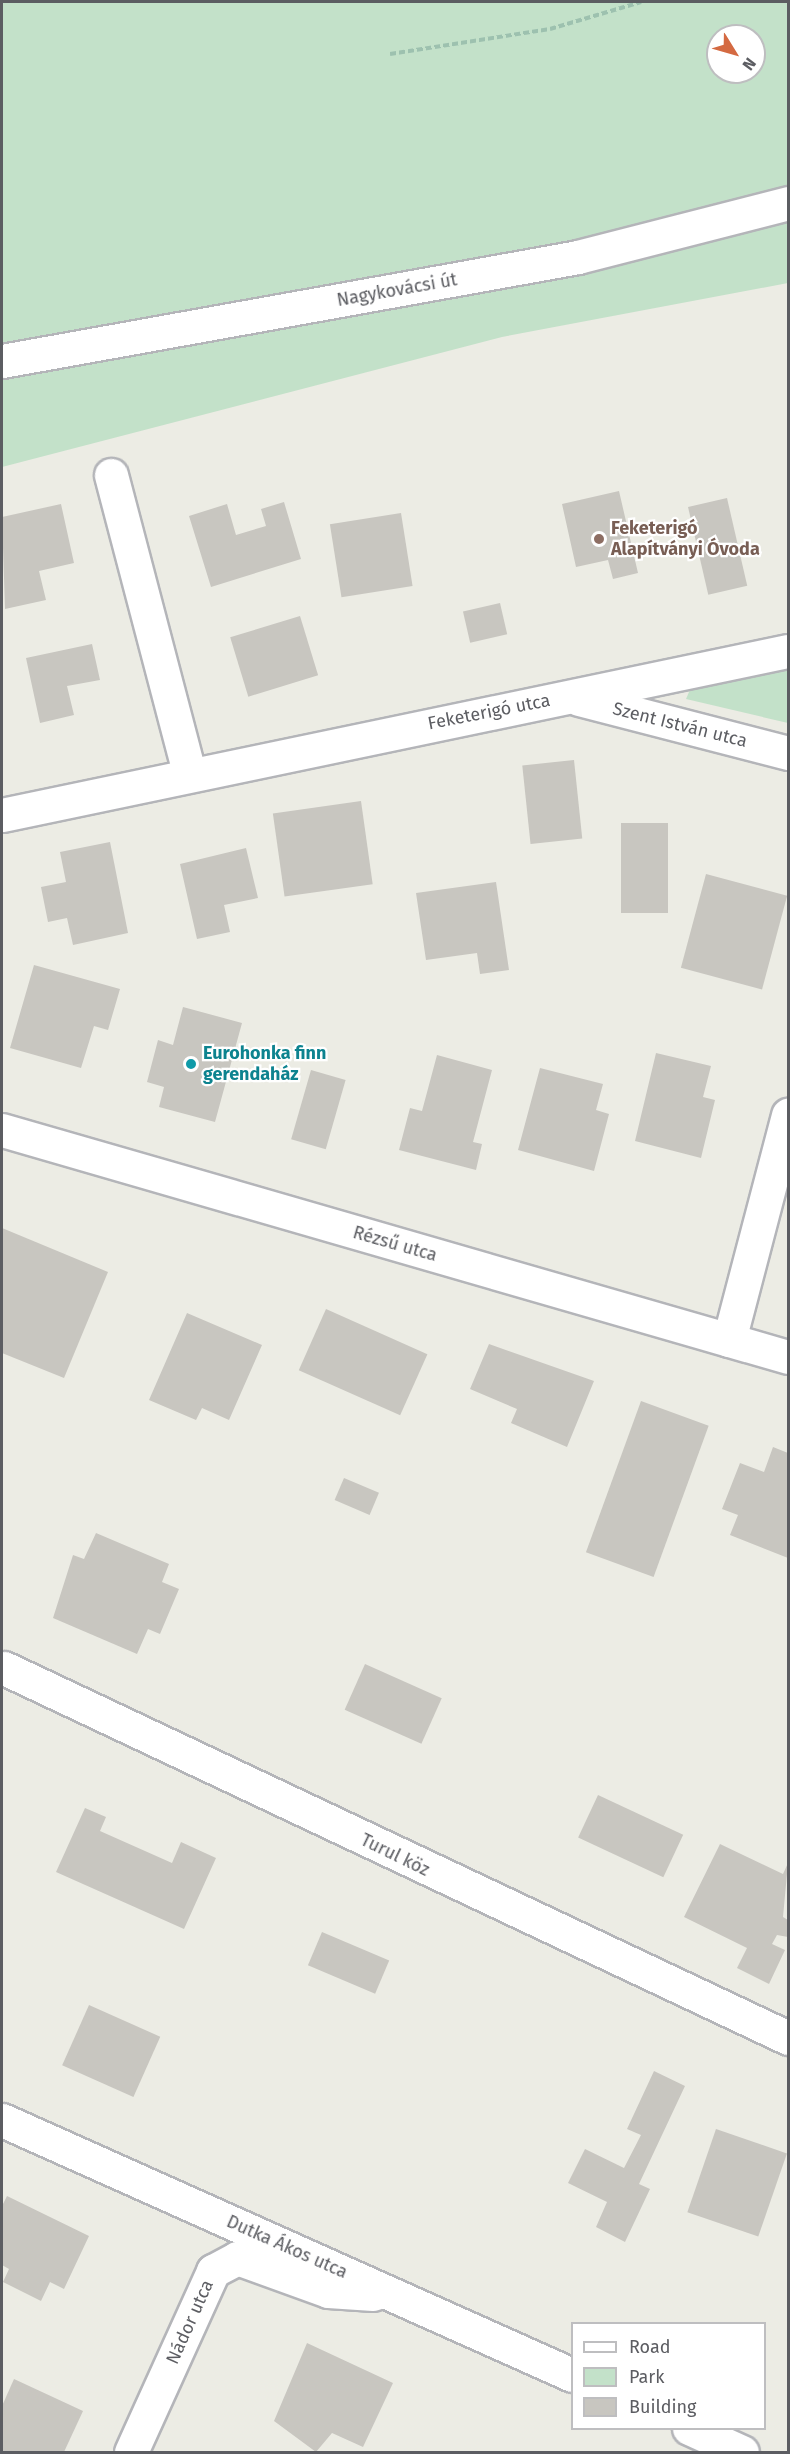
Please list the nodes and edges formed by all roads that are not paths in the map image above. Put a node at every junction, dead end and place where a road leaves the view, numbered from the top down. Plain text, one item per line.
1 (789, 204) edge
2 (2, 361) edge
3 (111, 475) dead end
4 (789, 651) edge
5 (571, 697) junction
6 (789, 753) edge
7 (189, 773) junction
8 (2, 815) edge
9 (789, 1114) edge
10 (2, 1130) edge
11 (729, 1340) junction
12 (789, 1357) edge
13 (4, 1668) dead end
14 (789, 2038) edge
15 (2, 2120) edge
16 (399, 2296) junction
17 (571, 2374) edge
18 (693, 2430) edge
19 (131, 2452) edge
20 (742, 2452) edge

1 - 2 street, Nagykovácsi út
3 - 7 street
4 - 5 street, Feketerigó utca
5 - 6 street, Szent István utca
5 - 7 street, Feketerigó utca
7 - 8 street, Feketerigó utca
9 - 11 street
10 - 11 street, Rézsű utca
11 - 12 street, Rézsű utca
13 - 14 street, Turul köz
15 - 16 street, Dutka Ákos utca
16 - 17 street, Dutka Ákos utca
16 - 19 street, Nádor utca
18 - 20 street

